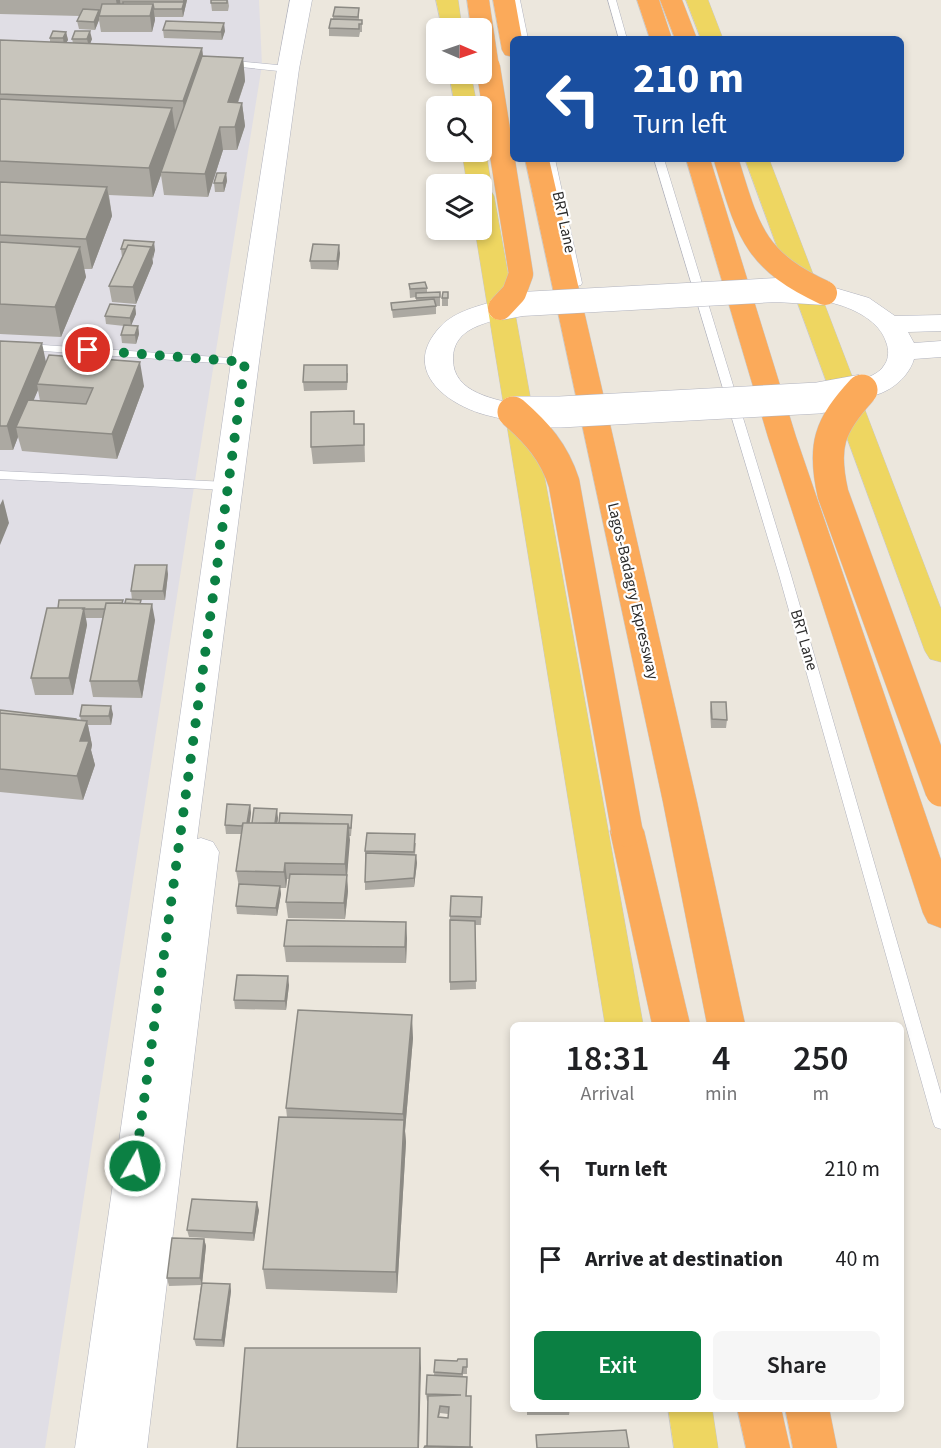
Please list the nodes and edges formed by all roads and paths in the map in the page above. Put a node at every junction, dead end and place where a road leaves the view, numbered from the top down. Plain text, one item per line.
1 (302, 0) edge
2 (317, 0) edge
3 (447, 0) edge
4 (478, 0) edge
5 (504, 0) edge
6 (516, 0) edge
7 (612, 0) edge
8 (648, 0) edge
9 (671, 0) edge
10 (697, 0) edge
11 (450, 18) edge
12 (510, 36) edge
13 (523, 36) edge
14 (622, 36) edge
15 (660, 36) edge
16 (685, 36) edge
17 (711, 36) edge
18 (212, 62) edge
19 (288, 69) junction
20 (538, 162) edge
21 (551, 162) edge
22 (660, 162) edge
23 (699, 162) edge
24 (727, 162) edge
25 (758, 162) edge
26 (490, 240) edge
27 (825, 293) junction
28 (500, 308) junction
29 (941, 323) edge
30 (890, 324) junction
31 (0, 345) edge
32 (941, 349) edge
33 (902, 352) junction
34 (245, 362) junction
35 (861, 390) junction
36 (513, 412) junction
37 (0, 475) edge
38 (227, 486) junction
39 (941, 651) edge
40 (941, 791) edge
41 (941, 913) edge
42 (624, 1022) edge
43 (671, 1022) edge
44 (726, 1022) edge
45 (734, 1022) edge
46 (941, 1122) edge
47 (691, 1412) edge
48 (760, 1412) edge
49 (808, 1412) edge
50 (815, 1412) edge
51 (97, 1448) edge
52 (125, 1448) edge
53 (696, 1448) edge
54 (768, 1448) edge
55 (815, 1448) edge
56 (822, 1448) edge

1 - 19 main road
2 - 52 main road
3 - 11 main road
4 - 28 highway, bridge
5 - 12 highway
6 - 13 lane
7 - 14 lane
8 - 15 highway
9 - 16 highway
10 - 17 main road
18 - 19 lane
19 - 34 main road
20 - 44 highway, Lagos-Badagry Expressway
21 - 45 lane, BRT Lane
22 - 46 lane, BRT Lane
23 - 41 highway
24 - 27 highway, bridge
25 - 39 main road
26 - 42 main road
27 - 28 main road, bridge
27 - 30 main road
28 - 36 main road
29 - 30 main road
30 - 33 main road
31 - 34 lane
32 - 33 main road
33 - 35 main road
34 - 38 main road
35 - 36 main road, bridge
35 - 40 highway, bridge
36 - 43 highway, bridge
37 - 38 lane
38 - 51 main road
47 - 53 main road
48 - 54 highway
49 - 55 highway
50 - 56 lane

